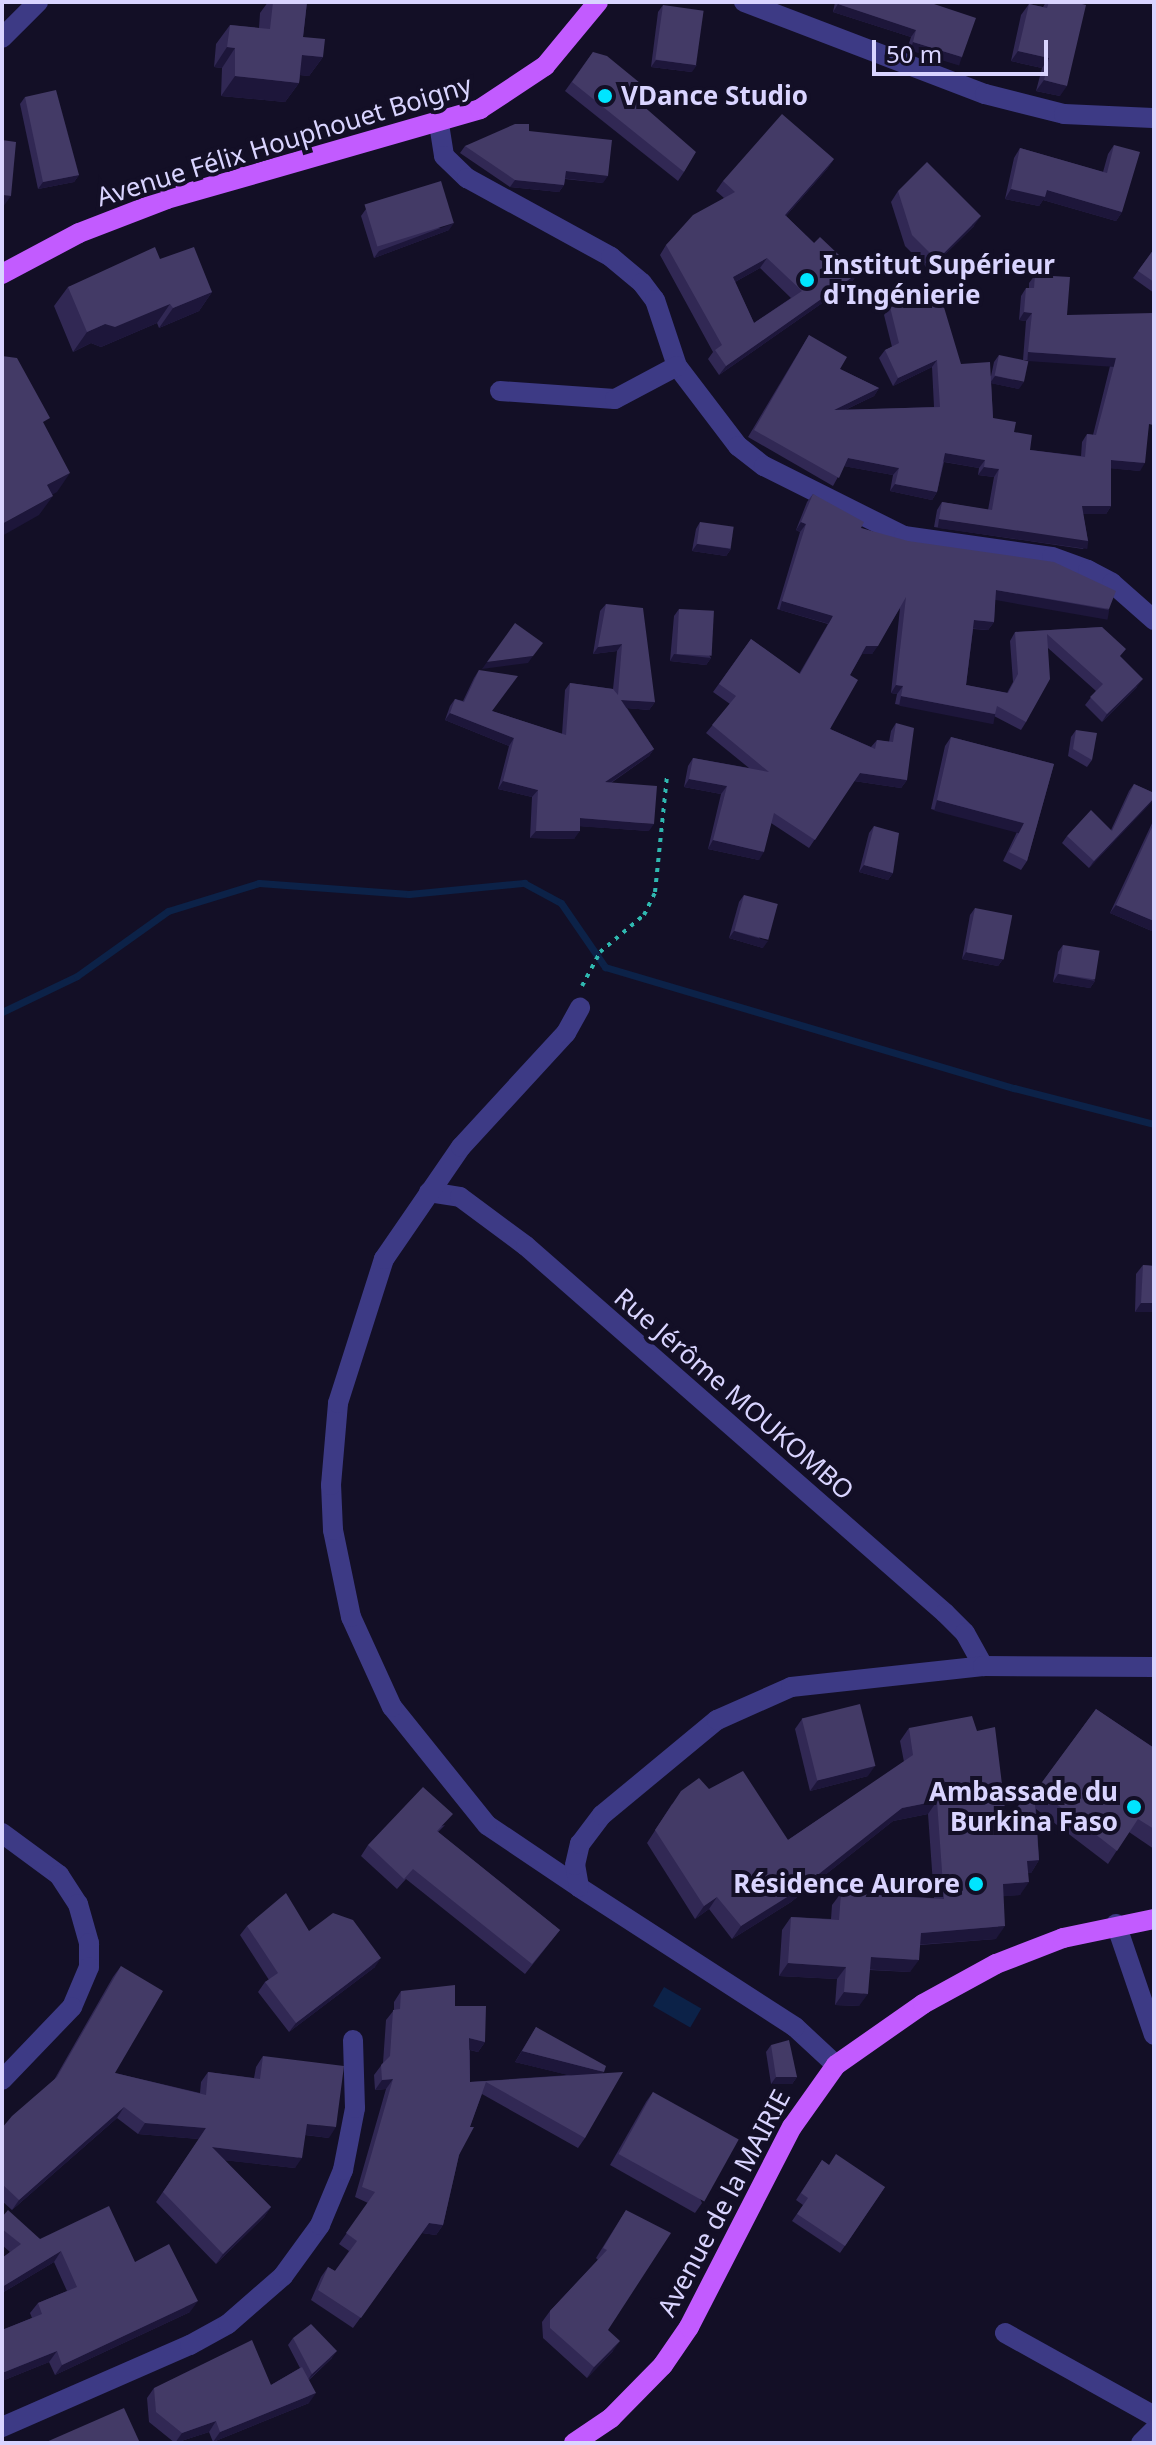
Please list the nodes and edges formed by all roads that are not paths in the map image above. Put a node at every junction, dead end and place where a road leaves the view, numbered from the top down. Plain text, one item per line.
1 (38, 2) edge
2 (598, 2) edge
3 (744, 2) edge
4 (2, 38) edge
5 (1153, 118) edge
6 (439, 124) junction
7 (2, 274) edge
8 (677, 366) junction
9 (500, 391) dead end
10 (1154, 620) edge
11 (580, 1003) road end
12 (429, 1192) junction
13 (983, 1666) junction
14 (1154, 1667) edge
15 (2, 1833) edge
16 (579, 1887) junction
17 (1154, 1919) edge
18 (1116, 1924) junction
19 (1154, 2035) edge
20 (353, 2040) dead end
21 (836, 2065) junction
22 (2, 2080) edge
23 (1005, 2333) dead end
24 (1154, 2416) edge
25 (2, 2427) edge
26 (1154, 2430) edge
27 (574, 2443) edge
28 (1141, 2443) edge

1 - 4 street
2 - 6 main road, Avenue Félix Houphouet Boigny
3 - 5 street
6 - 7 main road, Avenue Félix Houphouet Boigny
6 - 8 street
8 - 9 street
8 - 10 street
11 - 12 street
12 - 13 street, Rue Jérôme MOUKOMBO
12 - 16 street
13 - 14 street
13 - 16 street
15 - 22 street
16 - 21 street
17 - 18 main road, Avenue de la MAIRIE
18 - 19 street
18 - 21 main road, Avenue de la MAIRIE
20 - 25 street
21 - 27 main road, Avenue de la MAIRIE
23 - 24 street
26 - 28 street

